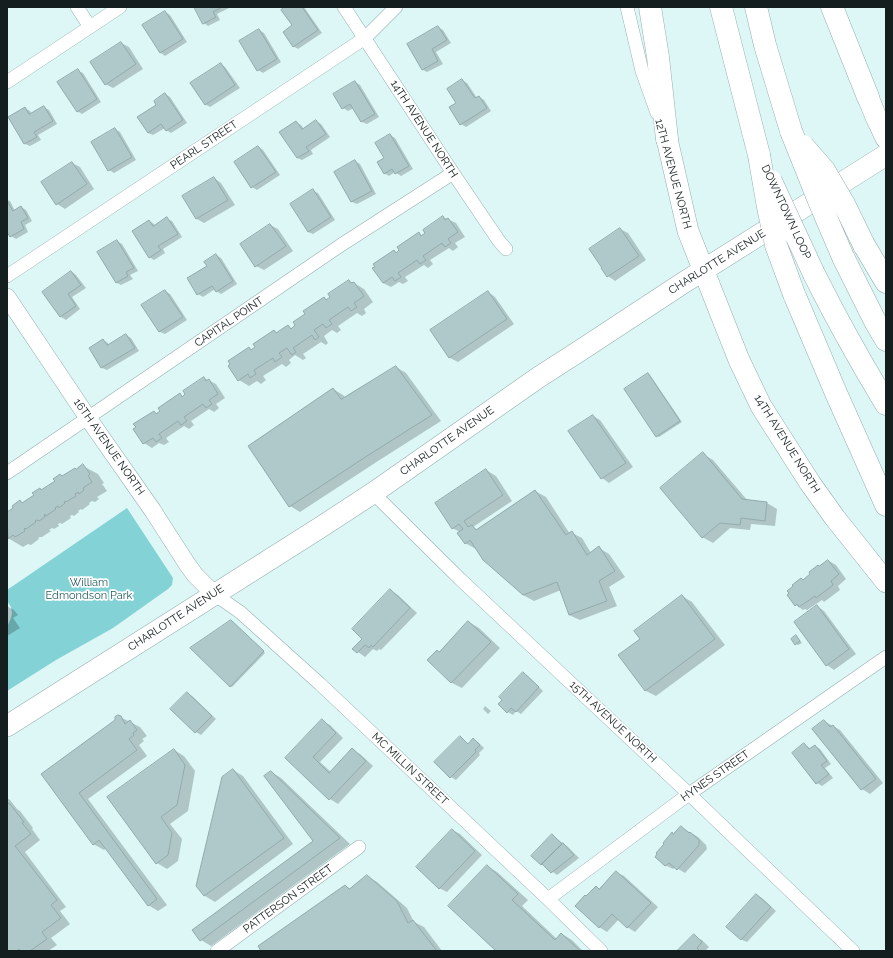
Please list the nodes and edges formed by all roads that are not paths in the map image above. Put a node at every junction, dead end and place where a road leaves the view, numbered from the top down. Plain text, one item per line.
1 (76, 7) edge
2 (120, 7) edge
3 (344, 7) edge
4 (396, 7) edge
5 (627, 7) edge
6 (650, 7) edge
7 (720, 7) edge
8 (756, 7) edge
9 (832, 7) edge
10 (843, 7) edge
11 (90, 27) junction
12 (365, 38) junction
13 (7, 82) edge
14 (868, 97) junction
15 (791, 131) junction
16 (886, 138) edge
17 (667, 139) junction
18 (759, 155) junction
19 (886, 155) edge
20 (453, 173) junction
21 (506, 249) dead end
22 (703, 270) junction
23 (7, 276) edge
24 (886, 282) edge
25 (7, 297) edge
26 (886, 340) edge
27 (886, 404) edge
28 (88, 418) junction
29 (7, 473) edge
30 (373, 493) junction
31 (886, 505) edge
32 (886, 582) edge
33 (214, 594) junction
34 (886, 657) edge
35 (7, 726) edge
36 (689, 794) junction
37 (359, 847) dead end
38 (548, 900) junction
39 (217, 951) edge
40 (601, 951) edge
41 (853, 951) edge

1 - 11 street
2 - 11 street
3 - 12 street, 14TH AVENUE NORTH
4 - 12 street, PEARL STREET
5 - 17 street, 12TH AVENUE NORTH
6 - 17 highway
7 - 18 highway, DOWNTOWN LOOP
8 - 15 highway
9 - 14 highway
10 - 14 street
11 - 13 street
12 - 20 street, 14TH AVENUE NORTH
12 - 23 street, PEARL STREET
14 - 16 main road
15 - 24 highway, bridge
15 - 26 highway, bridge
17 - 22 main road, 12TH AVENUE NORTH
18 - 27 highway, DOWNTOWN LOOP, bridge
18 - 31 highway, bridge
19 - 22 main road, CHARLOTTE AVENUE
20 - 21 street, 14TH AVENUE NORTH
20 - 28 street, CAPITAL POINT
22 - 30 main road, CHARLOTTE AVENUE
22 - 32 main road, 14TH AVENUE NORTH
25 - 28 street, 16TH AVENUE NORTH
28 - 29 street, CAPITAL POINT
28 - 33 street, 16TH AVENUE NORTH
30 - 33 main road, CHARLOTTE AVENUE
30 - 36 street, 15TH AVENUE NORTH
33 - 35 main road, CHARLOTTE AVENUE
33 - 38 street, MC MILLIN STREET
34 - 36 street, HYNES STREET
36 - 38 street, HYNES STREET
36 - 41 street, 15TH AVENUE NORTH
37 - 39 street, PATTERSON STREET
38 - 40 street, MC MILLIN STREET

